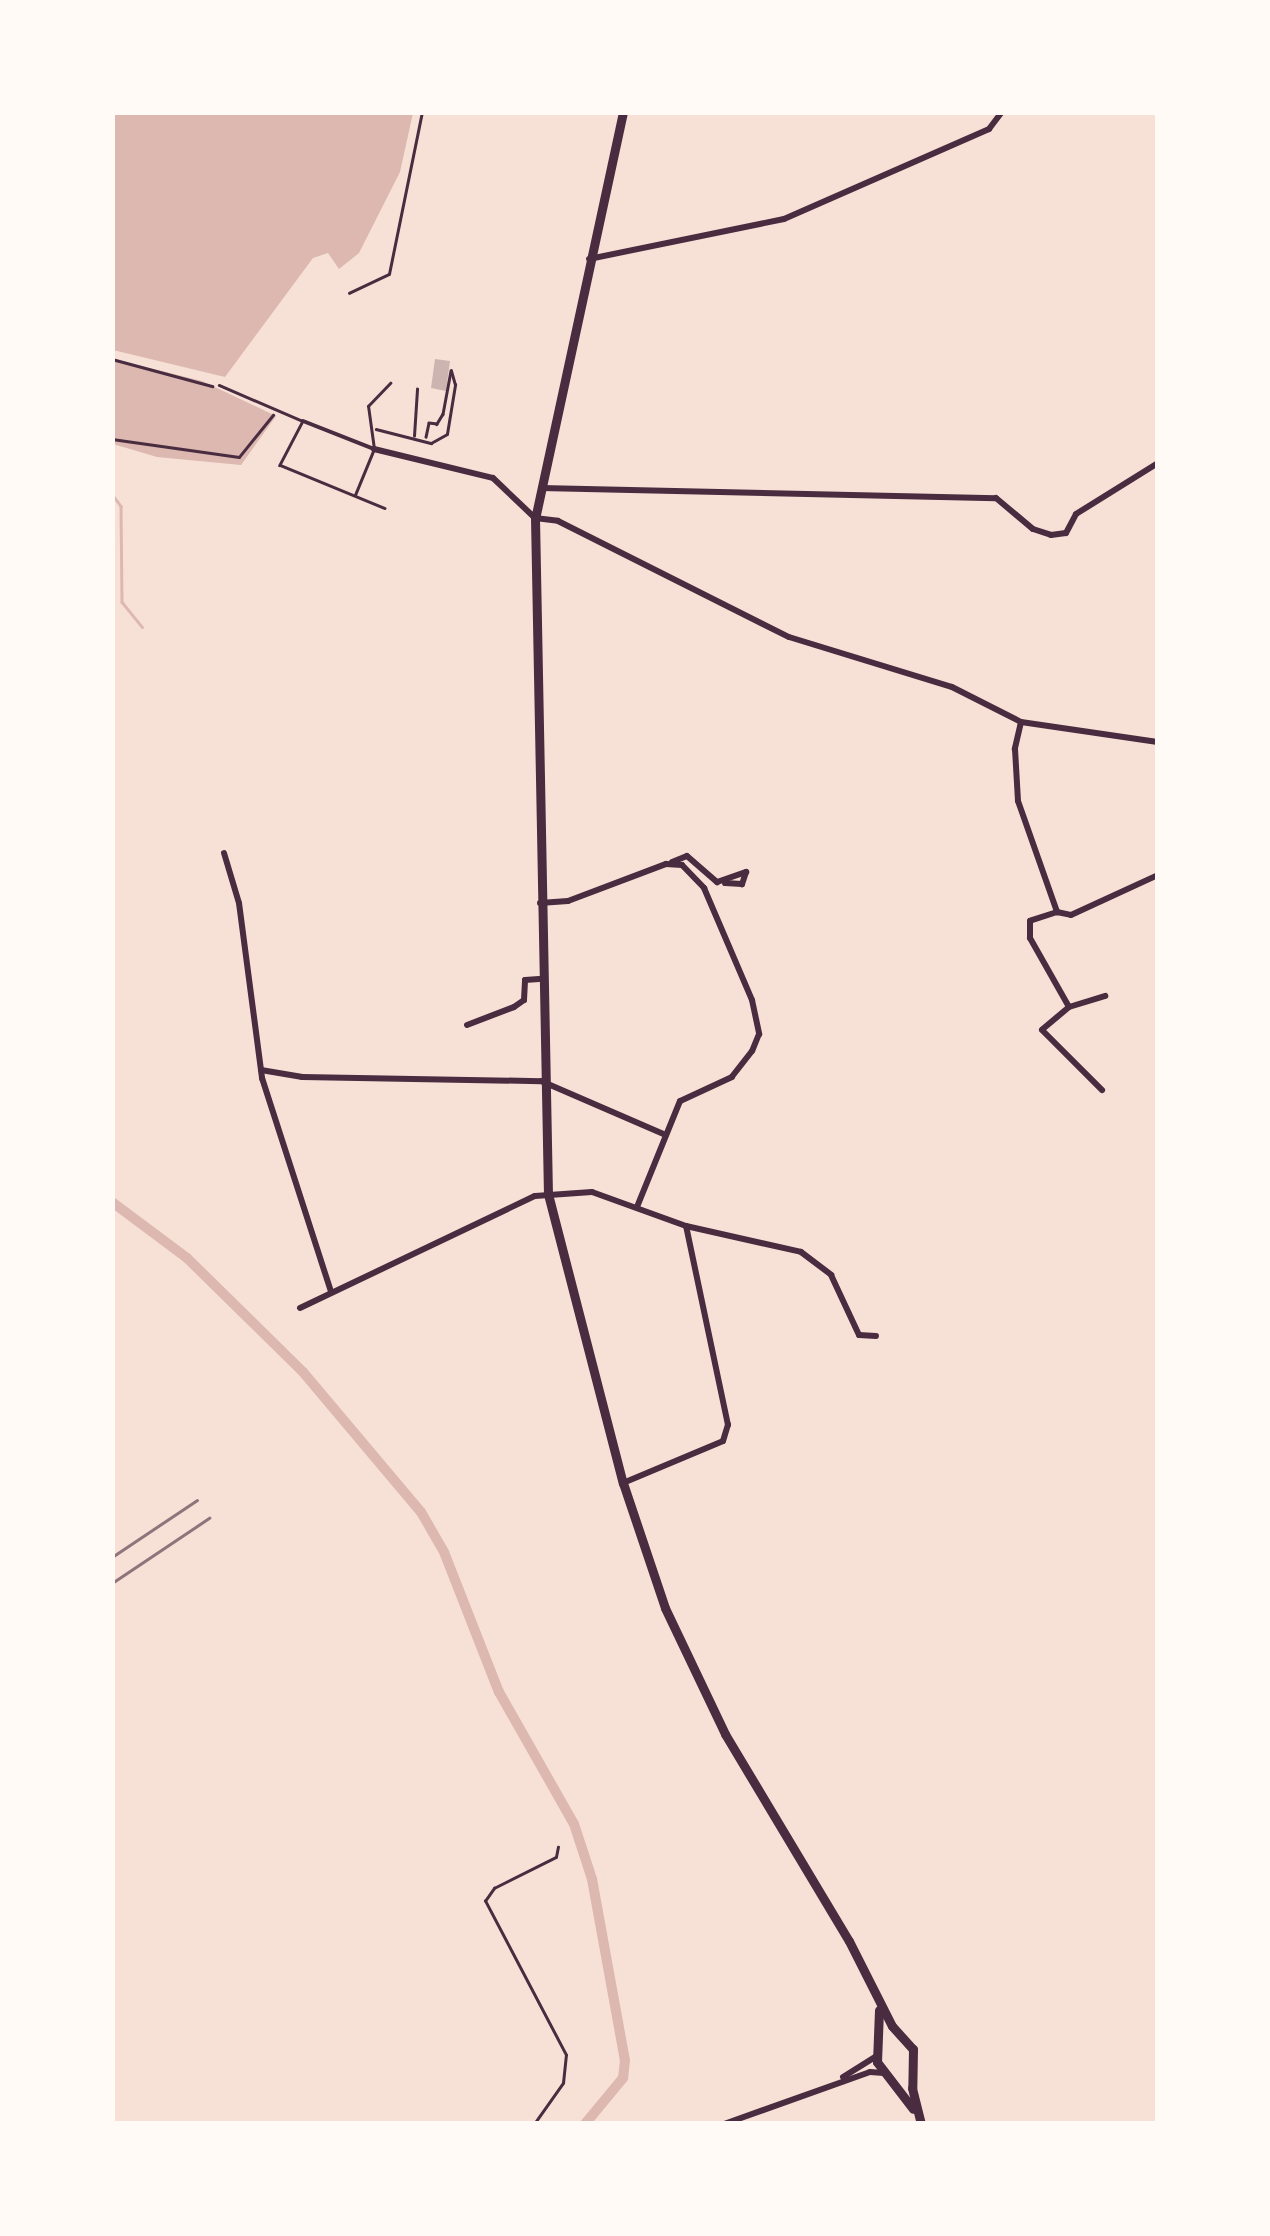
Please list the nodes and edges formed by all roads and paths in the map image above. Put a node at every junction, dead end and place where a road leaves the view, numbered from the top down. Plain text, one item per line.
1 (422, 112) edge
2 (622, 112) edge
3 (1002, 112) edge
4 (587, 260) junction
5 (349, 293) dead end
6 (112, 359) edge
7 (390, 384) dead end
8 (218, 386) joint
9 (416, 388) dead end
10 (259, 409) dead end
11 (304, 421) junction
12 (372, 428) dead end
13 (414, 436) junction
14 (426, 437) junction
15 (112, 438) edge
16 (374, 449) junction
17 (1158, 463) edge
18 (540, 488) junction
19 (355, 496) junction
20 (385, 508) dead end
21 (536, 518) junction
22 (1022, 722) junction
23 (1155, 741) edge
24 (224, 853) dead end
25 (666, 864) junction
26 (1158, 875) edge
27 (725, 882) dead end
28 (538, 902) junction
29 (1057, 912) junction
30 (540, 979) junction
31 (1105, 996) dead end
32 (1068, 1008) junction
33 (466, 1025) dead end
34 (261, 1070) junction
35 (541, 1082) junction
36 (1102, 1090) dead end
37 (666, 1135) junction
38 (548, 1194) junction
39 (638, 1207) junction
40 (686, 1226) junction
41 (330, 1292) junction
42 (300, 1308) dead end
43 (876, 1336) dead end
44 (623, 1483) junction
45 (558, 1847) dead end
46 (878, 2002) junction
47 (904, 2040) junction
48 (881, 2044) junction
49 (876, 2056) junction
50 (912, 2067) junction
51 (887, 2074) junction
52 (834, 2083) junction
53 (920, 2122) edge
54 (534, 2124) edge
55 (724, 2124) edge

1 - 5 path
2 - 4 main road
3 - 4 street
4 - 18 main road
6 - 8 path
7 - 16 lane
8 - 11 lane
9 - 13 path
10 - 15 path
11 - 16 street
11 - 19 lane
12 - 13 path
13 - 14 path
14 - 14 path
16 - 19 lane
16 - 21 street
17 - 18 street
18 - 21 main road
19 - 20 lane
21 - 22 street
21 - 28 main road
22 - 23 street
22 - 29 street
24 - 34 street
25 - 27 street
25 - 28 street
25 - 37 street
26 - 29 street
28 - 30 main road
29 - 32 street
30 - 33 street
30 - 35 main road
31 - 32 street
32 - 36 street
34 - 35 street
34 - 41 street
35 - 37 street
35 - 38 main road
37 - 39 street
38 - 39 street
38 - 41 street
38 - 44 main road
39 - 40 street
40 - 43 street
40 - 44 street
41 - 42 street
44 - 46 main road
45 - 54 path
46 - 47 main road
46 - 48 main road
47 - 48 main road
47 - 50 main road
48 - 49 main road
49 - 51 main road
49 - 52 street
50 - 51 main road
50 - 53 main road
51 - 52 street
51 - 53 main road
52 - 55 street

